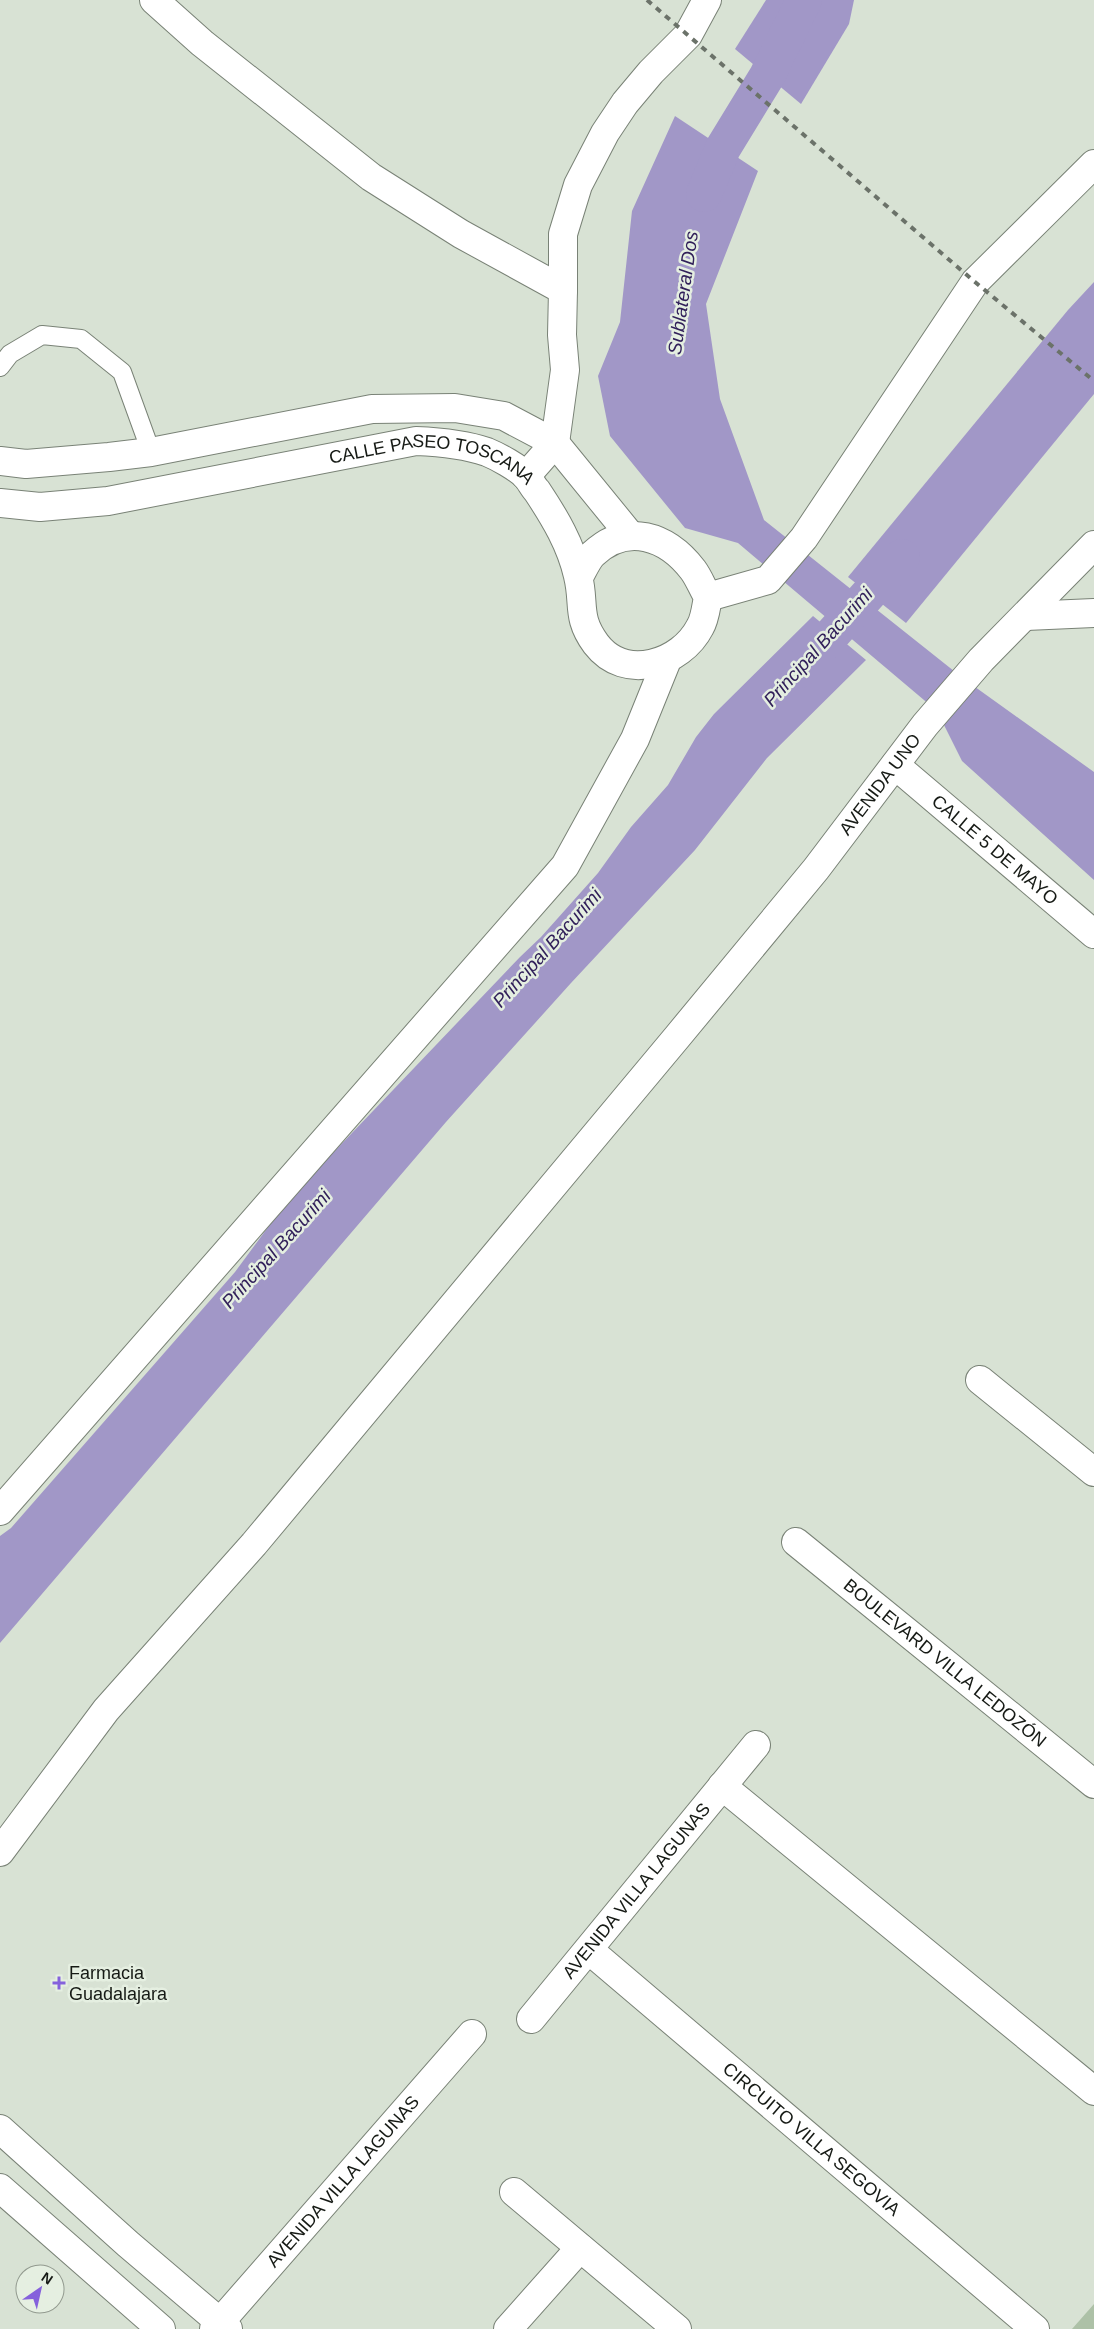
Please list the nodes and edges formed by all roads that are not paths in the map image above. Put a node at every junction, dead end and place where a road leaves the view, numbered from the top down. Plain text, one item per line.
1 (154, 0) edge
2 (707, 0) edge
3 (1094, 164) edge
4 (562, 290) junction
5 (0, 367) edge
6 (372, 409) junction
7 (555, 443) junction
8 (373, 449) junction
9 (151, 452) junction
10 (109, 457) junction
11 (0, 461) edge
12 (526, 476) junction
13 (108, 501) junction
14 (0, 503) edge
15 (630, 535) junction
16 (1094, 545) edge
17 (579, 578) junction
18 (708, 597) junction
19 (1094, 613) edge
20 (1026, 616) junction
21 (667, 660) junction
22 (895, 765) junction
23 (1094, 934) edge
24 (980, 1380) dead end
25 (1094, 1472) edge
26 (0, 1511) edge
27 (796, 1542) dead end
28 (756, 1745) dead end
29 (1094, 1784) edge
30 (722, 1786) junction
31 (0, 1852) edge
32 (589, 1950) junction
33 (531, 2019) dead end
34 (472, 2034) dead end
35 (1094, 2091) edge
36 (0, 2129) edge
37 (0, 2188) edge
38 (514, 2192) dead end
39 (580, 2248) junction
40 (221, 2327) edge
41 (161, 2329) edge
42 (508, 2329) edge
43 (677, 2329) edge
44 (1035, 2329) edge

1 - 4 street
2 - 4 street
3 - 18 street
4 - 7 street
5 - 9 lane
6 - 7 street
6 - 8 street
6 - 9 street
7 - 12 street
7 - 15 street
8 - 12 street, CALLE PASEO TOSCANA
8 - 13 street, CALLE PASEO TOSCANA
9 - 10 street
10 - 11 street
10 - 13 street
12 - 17 street, CALLE PASEO TOSCANA
13 - 14 street, CALLE PASEO TOSCANA
15 - 17 street
15 - 18 street
16 - 20 street, AVENIDA UNO
17 - 21 street, CALLE PASEO TOSCANA
18 - 21 street, CALLE PASEO TOSCANA
19 - 20 street
20 - 22 street, AVENIDA UNO
21 - 26 street
22 - 23 street, CALLE 5 DE MAYO
22 - 31 street, AVENIDA UNO
24 - 25 street
27 - 29 street, BOULEVARD VILLA LEDOZÓN
28 - 30 street, AVENIDA VILLA LAGUNAS
30 - 32 street, AVENIDA VILLA LAGUNAS
30 - 35 street
32 - 33 street, AVENIDA VILLA LAGUNAS
32 - 44 street, CIRCUITO VILLA SEGOVIA
34 - 40 street, AVENIDA VILLA LAGUNAS
36 - 40 street
37 - 41 street
38 - 39 street
39 - 42 street
39 - 43 street

